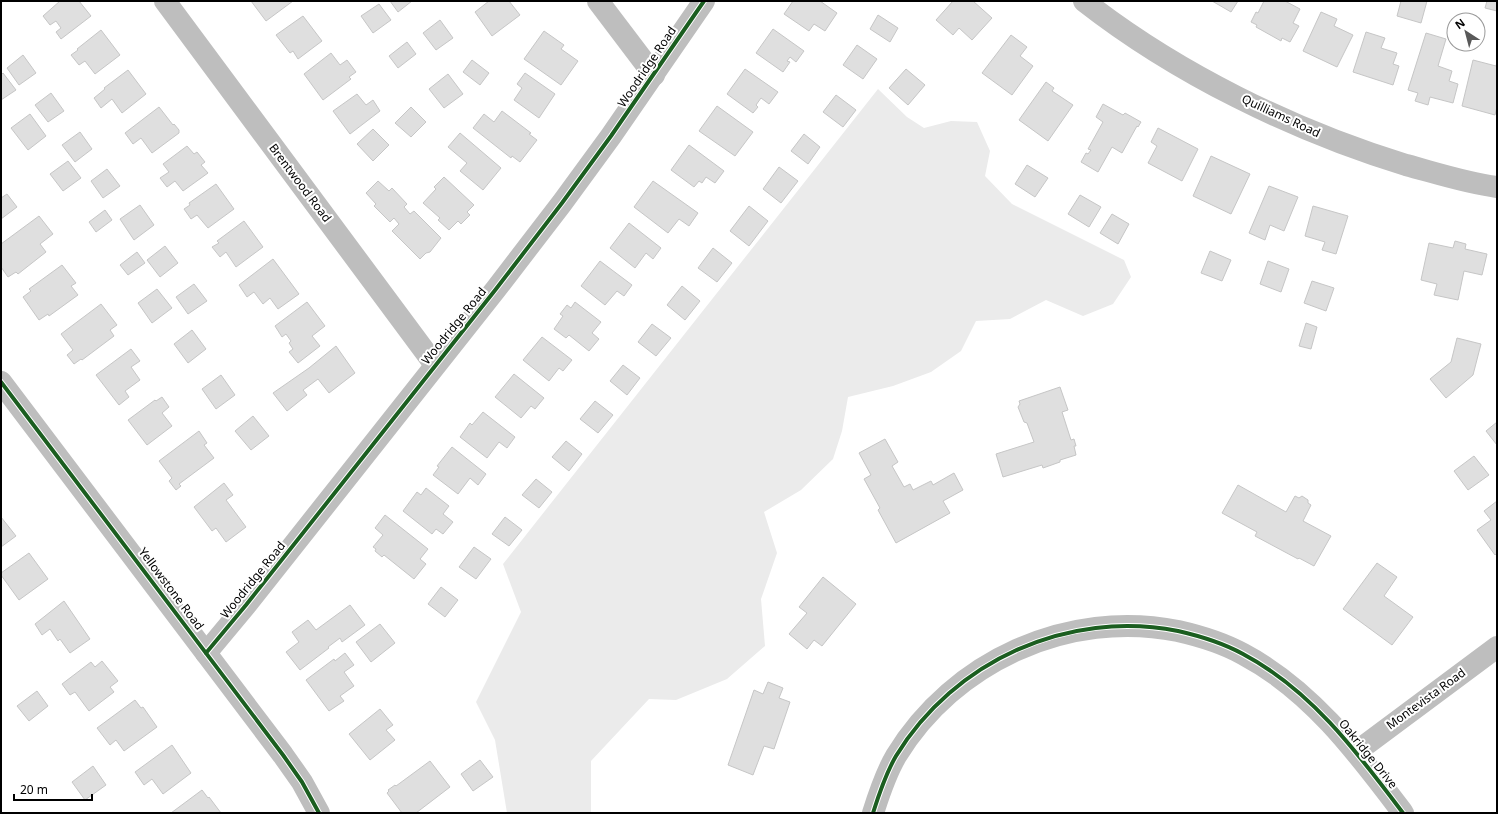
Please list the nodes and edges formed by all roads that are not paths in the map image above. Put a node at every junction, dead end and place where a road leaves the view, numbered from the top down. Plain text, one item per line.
1 (165, 1) edge
2 (598, 1) edge
3 (704, 1) edge
4 (1084, 1) edge
5 (654, 76) junction
6 (1497, 187) edge
7 (435, 365) junction
8 (1, 382) edge
9 (1497, 647) edge
10 (206, 652) junction
11 (1356, 752) junction
12 (318, 813) edge
13 (873, 813) edge
14 (1403, 813) edge

1 - 7 street, Brentwood Road
2 - 5 street
3 - 5 street, Woodridge Road
4 - 6 street, Quilliams Road
5 - 7 street, Woodridge Road
7 - 10 street, Woodridge Road
8 - 10 street, Yellowstone Road
9 - 11 street, Montevista Road
10 - 12 street, Yellowstone Road
11 - 13 street, Oakridge Drive
11 - 14 street, Oakridge Drive

